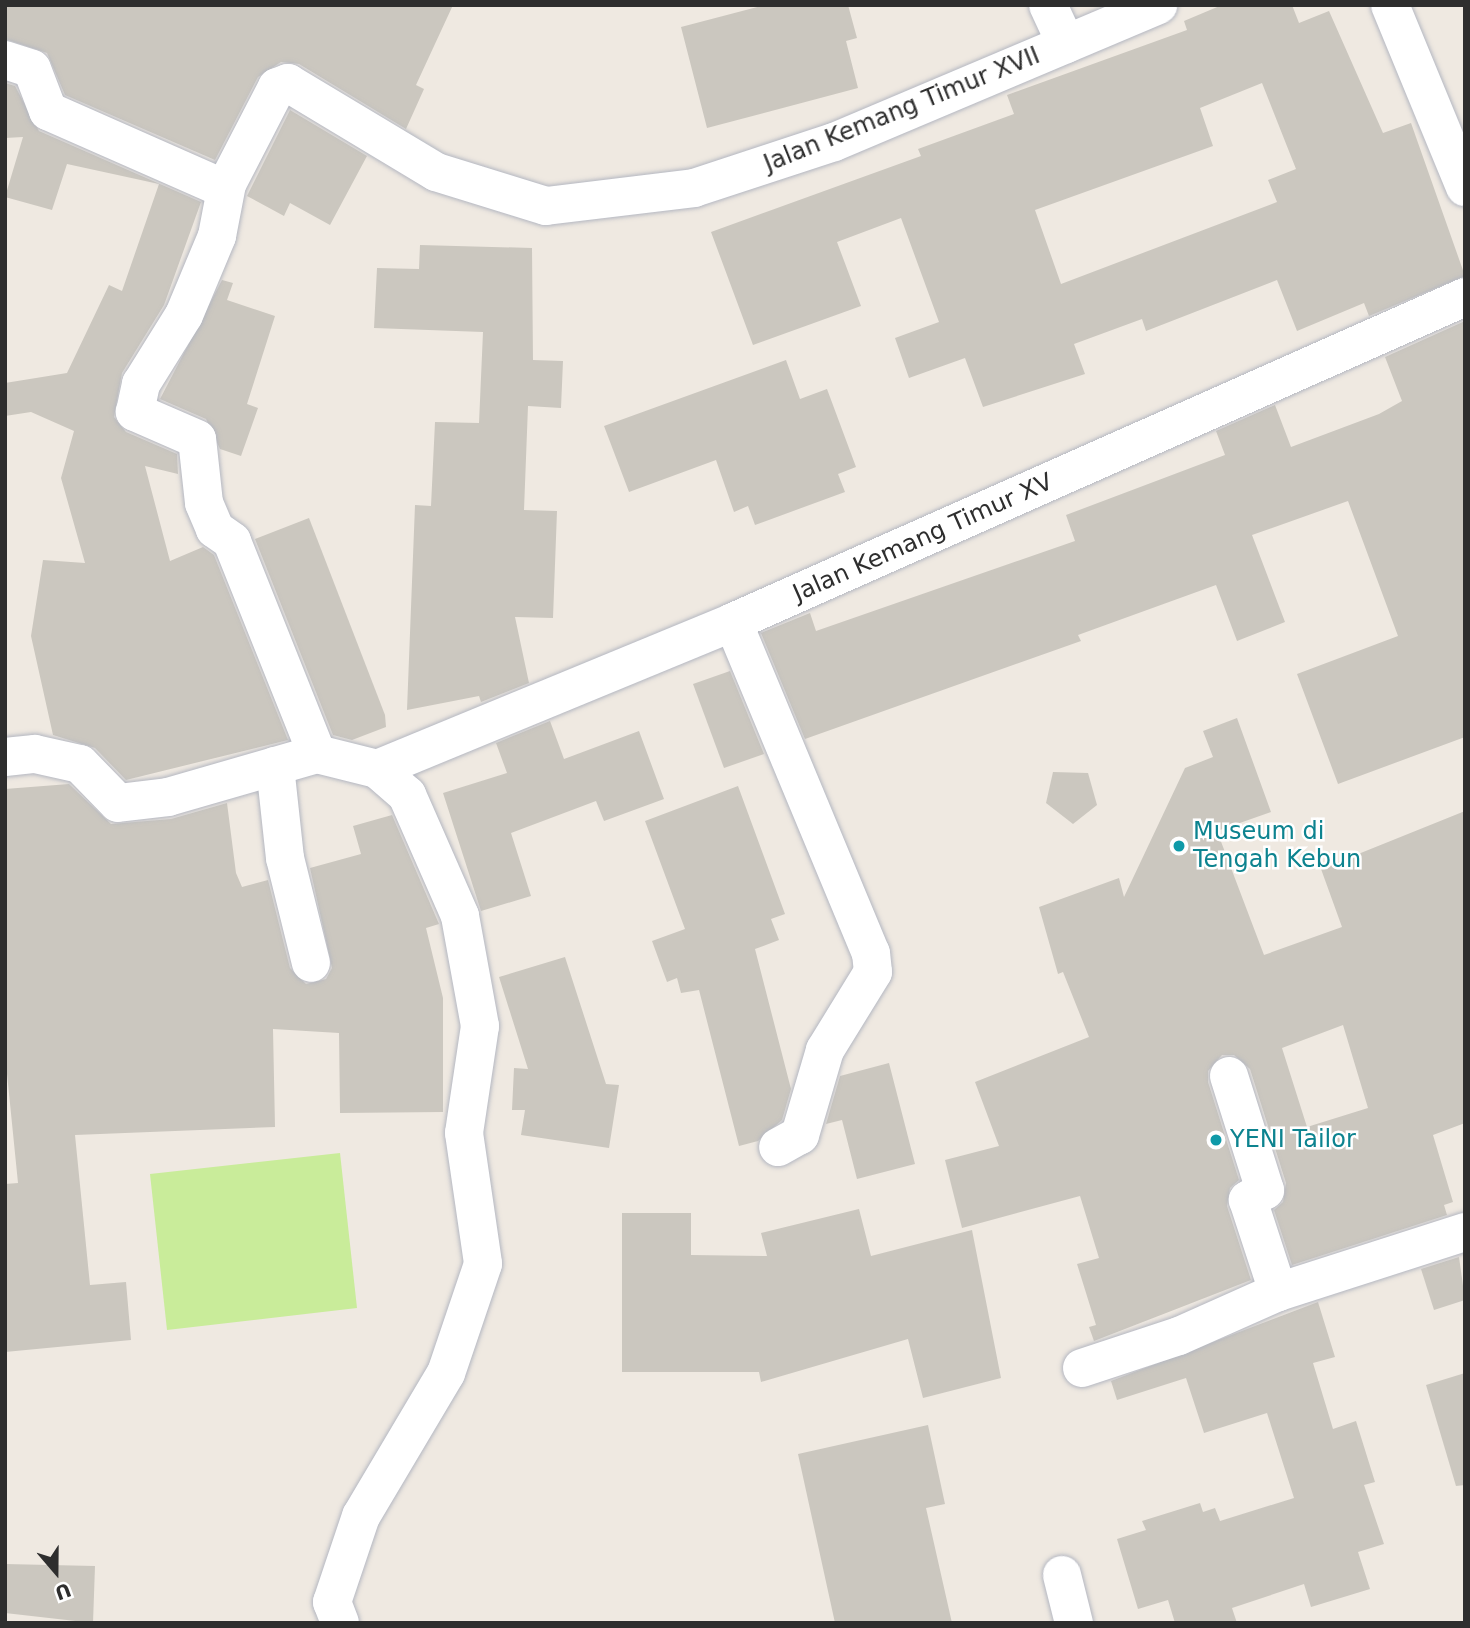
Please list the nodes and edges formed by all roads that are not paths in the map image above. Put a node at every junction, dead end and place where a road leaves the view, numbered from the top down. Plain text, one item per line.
1 (1048, 5) edge
2 (1158, 5) edge
3 (1390, 5) edge
4 (1066, 44) junction
5 (5, 60) edge
6 (1465, 187) edge
7 (225, 189) junction
8 (1465, 297) edge
9 (733, 622) junction
10 (317, 754) junction
11 (5, 757) edge
12 (275, 765) junction
13 (383, 766) junction
14 (311, 963) dead end
15 (1229, 1076) dead end
16 (778, 1147) dead end
17 (1465, 1232) edge
18 (1278, 1292) junction
19 (1082, 1368) dead end
20 (1062, 1575) dead end
21 (340, 1623) edge
22 (1074, 1623) edge

1 - 4 street
2 - 4 street, Jalan Kemang Timur XVII
3 - 6 street
4 - 7 street, Jalan Kemang Timur XVII
5 - 7 street
7 - 10 street
8 - 9 street, Jalan Kemang Timur XV
9 - 13 street, Jalan Kemang Timur XV
9 - 16 street
10 - 12 street
10 - 13 street
11 - 12 street
12 - 14 street
13 - 21 street
15 - 18 street
17 - 18 street
18 - 19 street
20 - 22 street

